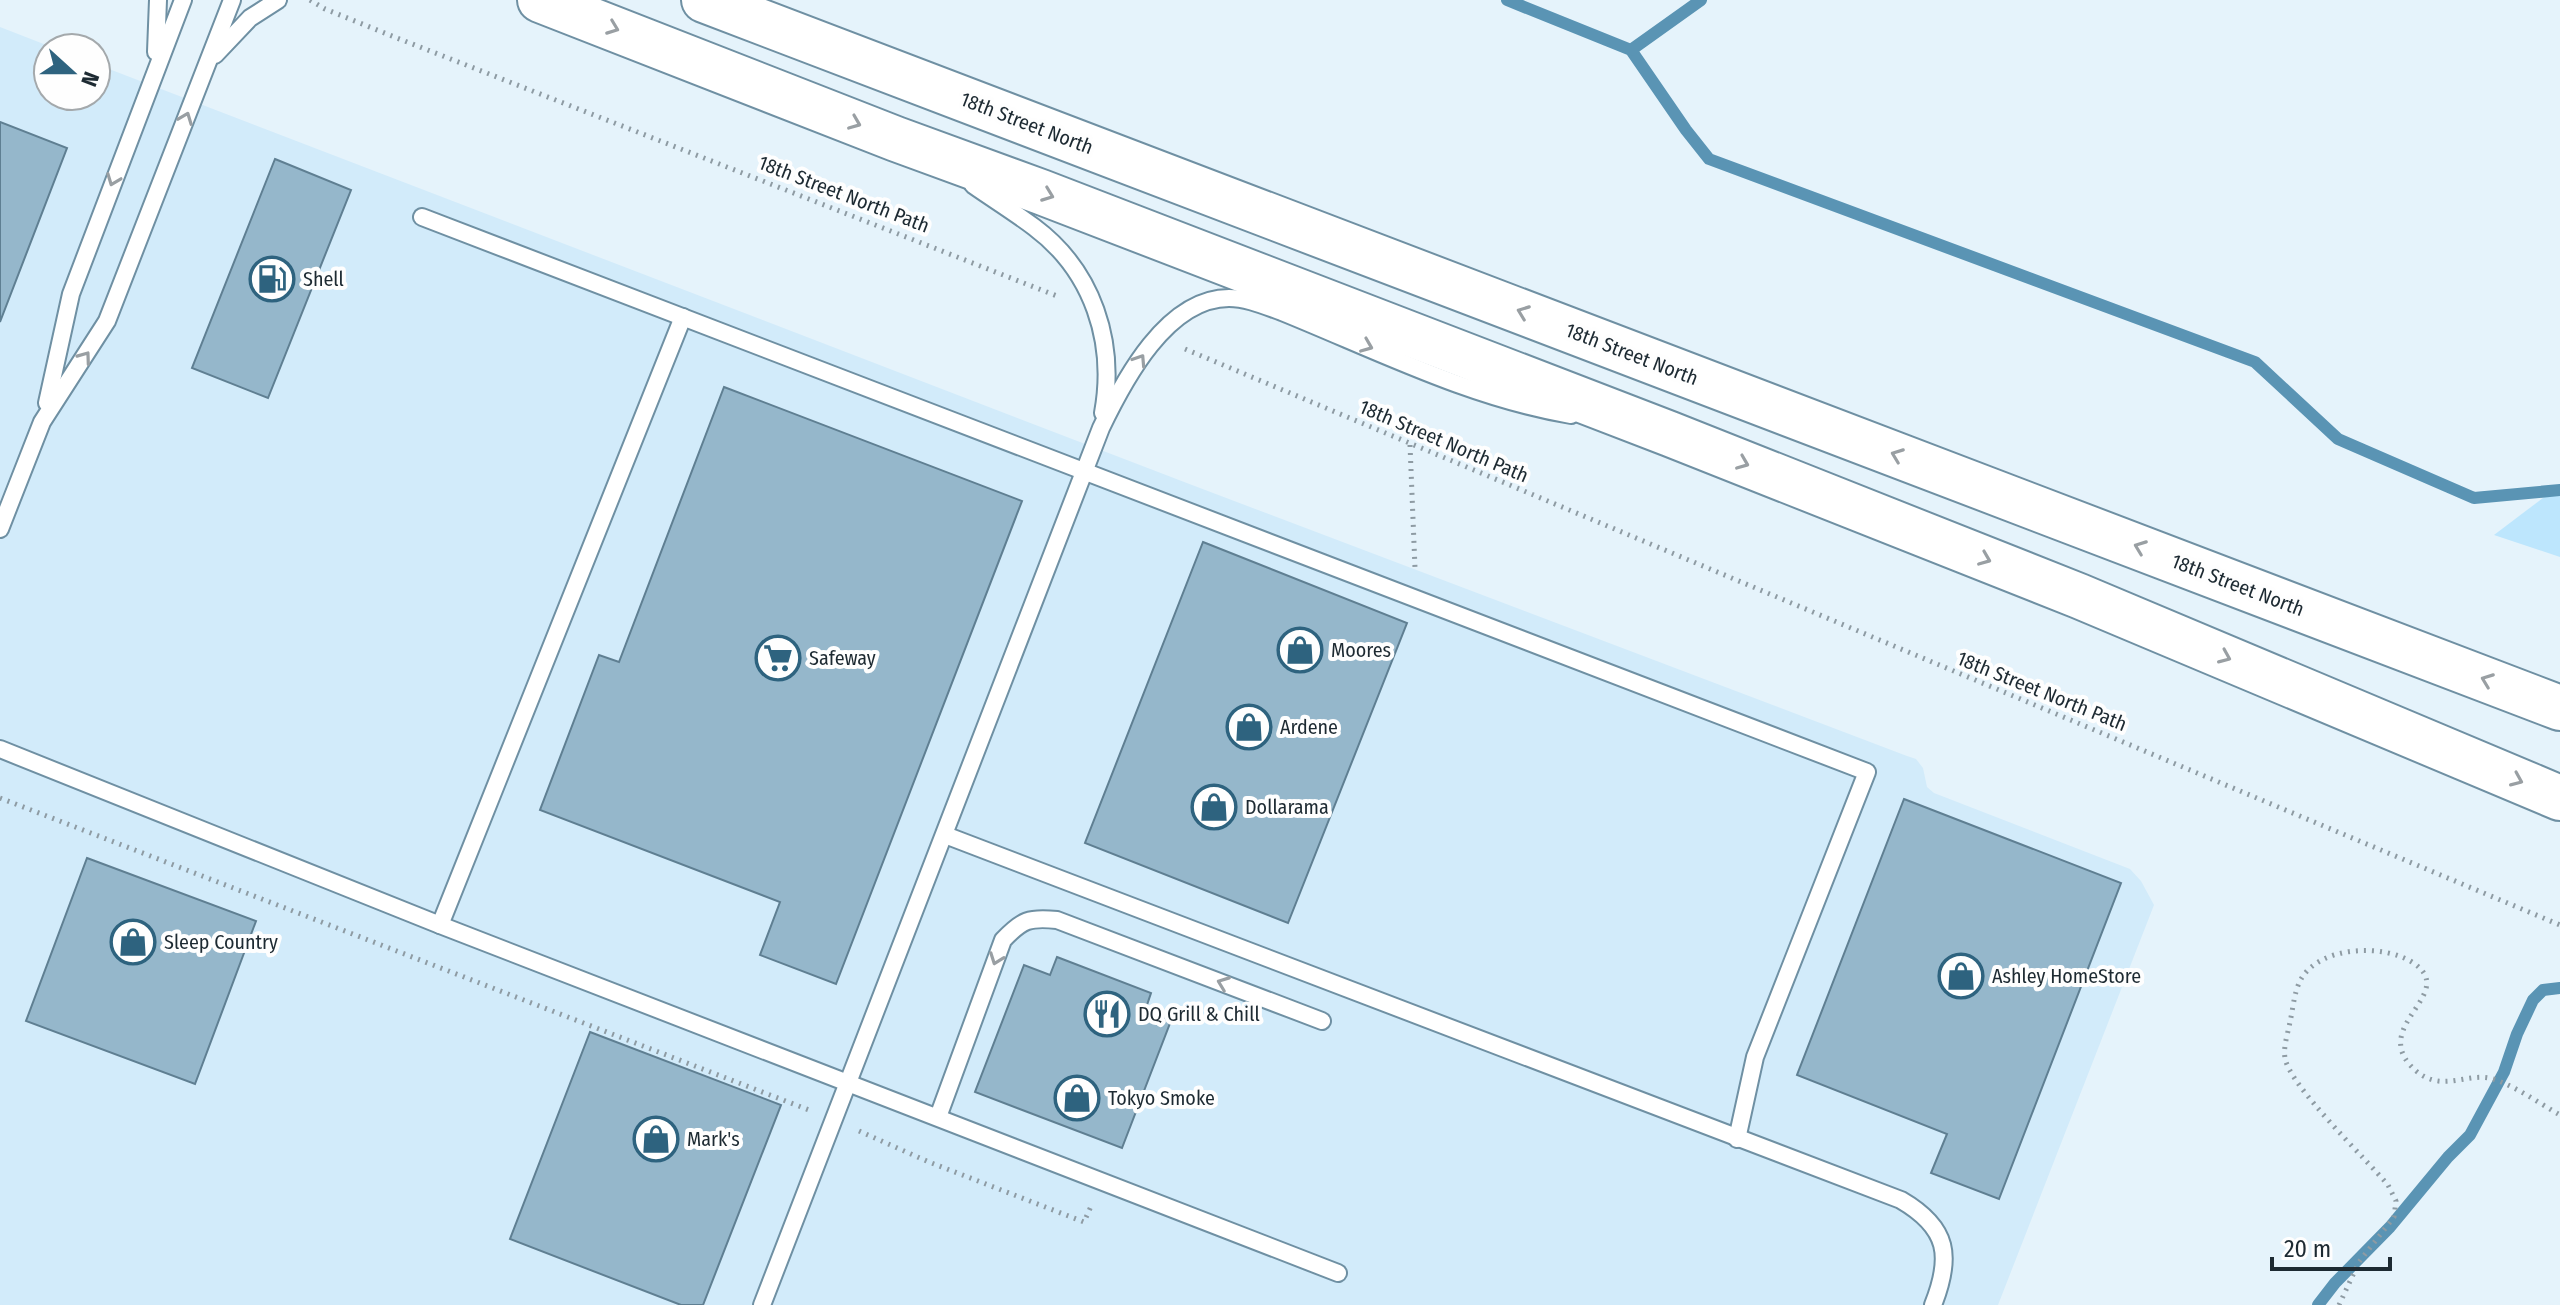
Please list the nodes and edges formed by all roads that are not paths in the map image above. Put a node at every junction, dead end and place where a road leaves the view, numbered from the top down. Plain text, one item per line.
1 (158, 0) edge
2 (183, 0) edge
3 (232, 0) edge
4 (278, 0) edge
5 (540, 0) edge
6 (704, 0) edge
7 (209, 62) junction
8 (152, 81) junction
9 (896, 139) junction
10 (422, 217) dead end
11 (1171, 242) junction
12 (1251, 301) junction
13 (683, 317) junction
14 (42, 422) junction
15 (1101, 428) junction
16 (1670, 434) junction
17 (1084, 471) junction
18 (0, 529) edge
19 (2560, 708) edge
20 (0, 749) edge
21 (2560, 798) edge
22 (945, 835) junction
23 (440, 925) junction
24 (1322, 1021) dead end
25 (848, 1082) junction
26 (938, 1117) junction
27 (1737, 1139) junction
28 (1338, 1273) dead end
29 (762, 1305) edge
30 (1933, 1305) edge

1 - 8 lane
2 - 8 lane
3 - 7 lane
4 - 7 lane
5 -> 9 main road
19 -> 6 main road, 18th Street North
14 -> 7 lane
8 -> 14 lane
9 -> 11 main road
9 - 15 lane
10 - 13 lane
11 - 12 lane
11 - 16 main road
15 -> 12 lane
12 -> 16 lane
13 - 17 lane
13 - 23 lane
14 - 18 lane
15 - 17 lane
16 -> 21 main road
17 - 22 lane
17 - 27 lane
20 - 23 lane
22 - 25 lane
22 - 27 lane
23 - 25 lane
24 -> 26 lane
25 - 26 lane
25 - 29 lane
26 - 28 lane
27 - 30 lane

